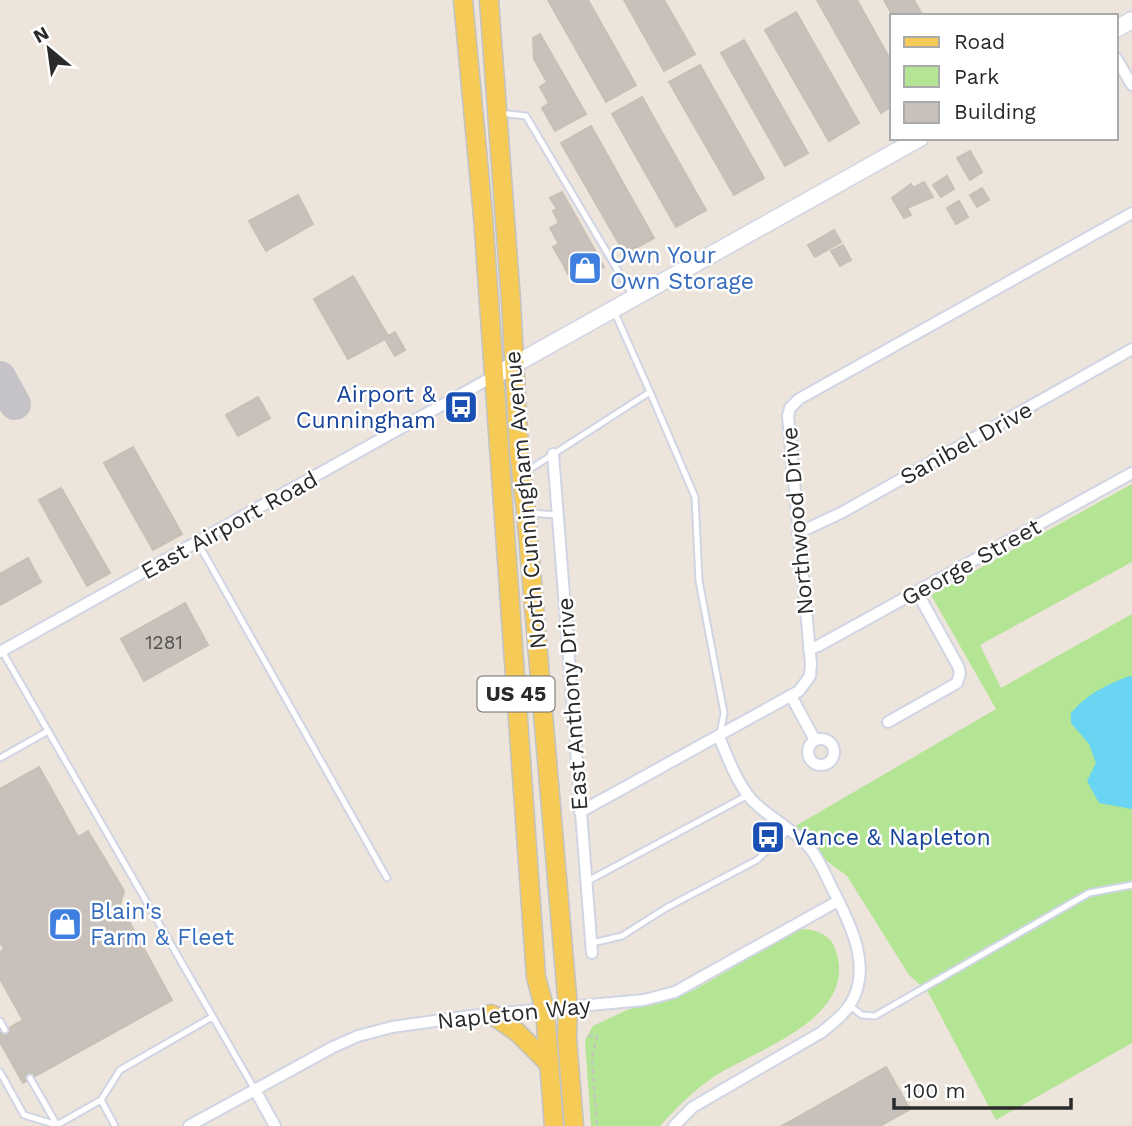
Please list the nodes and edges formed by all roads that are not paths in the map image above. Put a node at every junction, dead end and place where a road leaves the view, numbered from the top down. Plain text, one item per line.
1 (463, 0) edge
2 (489, 0) edge
3 (1118, 61) edge
4 (1132, 85) edge
5 (497, 112) junction
6 (916, 140) edge
7 (1132, 213) edge
8 (635, 298) junction
9 (614, 310) junction
10 (1132, 349) edge
11 (513, 365) junction
12 (494, 376) junction
13 (650, 392) junction
14 (553, 454) junction
15 (1132, 473) edge
16 (522, 475) junction
17 (526, 512) junction
18 (558, 515) junction
19 (798, 533) junction
20 (198, 543) junction
21 (917, 592) junction
22 (809, 649) junction
23 (1, 652) edge
24 (791, 696) junction
25 (888, 722) dead end
26 (48, 732) junction
27 (719, 737) junction
28 (815, 740) dead end
29 (0, 758) edge
30 (748, 794) junction
31 (580, 812) junction
32 (790, 829) junction
33 (387, 878) dead end
34 (586, 882) junction
35 (1132, 885) edge
36 (838, 901) junction
37 (591, 948) joint
38 (850, 1006) junction
39 (568, 1008) junction
40 (545, 1010) junction
41 (491, 1014) junction
42 (212, 1017) junction
43 (550, 1065) junction
44 (0, 1073) edge
45 (30, 1078) dead end
46 (255, 1090) junction
47 (101, 1100) junction
48 (57, 1125) edge
49 (115, 1126) edge
50 (190, 1126) edge
51 (275, 1126) edge
52 (554, 1126) edge
53 (574, 1126) edge
54 (674, 1126) edge

1 - 12 main road, North Cunningham Avenue / US 45
2 - 5 main road, North Cunningham Avenue / US 45
3 - 4 street
5 - 8 lane
5 - 11 main road, North Cunningham Avenue / US 45
6 - 8 street
7 - 19 street, Northwood Drive
8 - 9 street
9 - 11 street
9 - 13 lane
10 - 19 street, Sanibel Drive
11 - 12 street
11 - 16 main road, North Cunningham Avenue / US 45
12 - 20 street, East Airport Road
12 - 40 main road, North Cunningham Avenue / US 45
13 - 14 lane
13 - 27 lane
14 - 16 lane
14 - 18 street, East Anthony Drive
15 - 21 street, George Street
16 - 17 main road, North Cunningham Avenue / US 45
17 - 18 lane
17 - 39 main road, North Cunningham Avenue / US 45
18 - 31 street, East Anthony Drive
19 - 22 street, Northwood Drive
20 - 23 street, East Airport Road
20 - 33 lane
21 - 22 street, George Street
21 - 25 street
22 - 24 street, Northwood Drive
23 - 26 lane
24 - 27 street, Northwood Drive
24 - 28 street
26 - 29 lane
26 - 42 lane
27 - 30 street
27 - 31 street, Northwood Drive
30 - 32 street
30 - 34 lane
31 - 34 street, East Anthony Drive
32 - 36 street
32 - 37 lane
34 - 37 street, East Anthony Drive
35 - 38 lane
36 - 38 street
36 - 39 street, Napleton Way
38 - 54 street
39 - 40 street, Napleton Way
39 - 53 main road, North Cunningham Avenue / US 45
40 - 41 street, Napleton Way
40 - 43 main road, US 45
41 - 43 main road
41 - 46 street, Napleton Way
42 - 46 lane
42 - 47 lane
43 - 52 main road, US 45
44 - 48 lane
45 - 48 lane
46 - 50 street, Napleton Way
46 - 51 street
47 - 48 lane
47 - 49 lane

